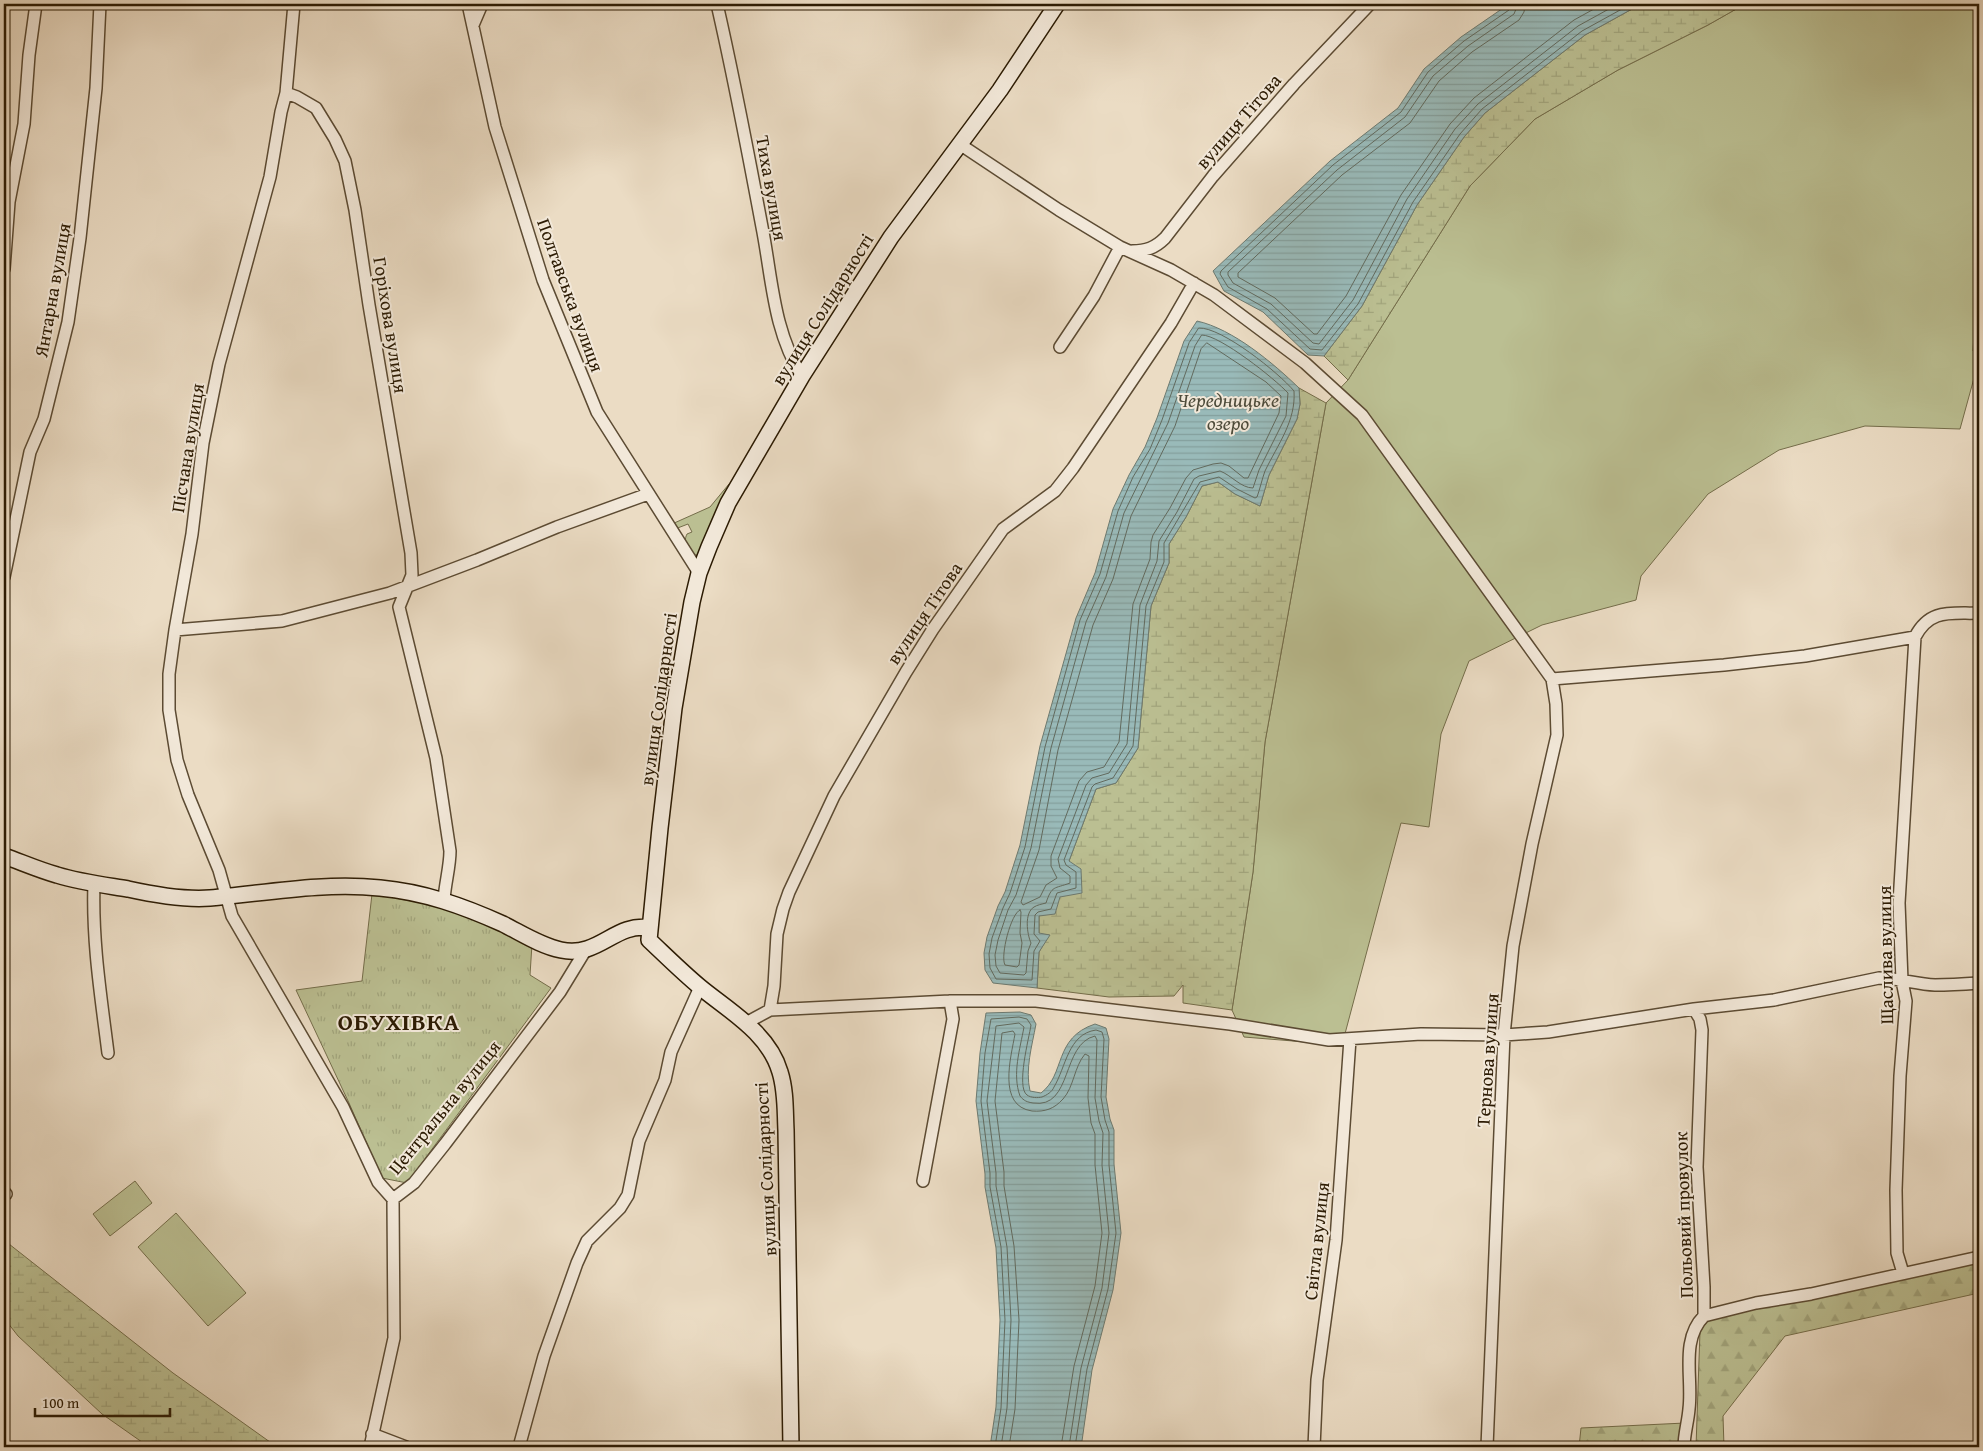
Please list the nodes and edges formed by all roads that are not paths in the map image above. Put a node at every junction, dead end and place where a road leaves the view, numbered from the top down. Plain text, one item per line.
1 (36, 4) edge
2 (100, 4) edge
3 (294, 4) edge
4 (468, 4) edge
5 (482, 4) edge
6 (717, 4) edge
7 (1057, 4) edge
8 (1370, 4) edge
9 (473, 26) junction
10 (286, 93) junction
11 (961, 144) junction
12 (1125, 249) junction
13 (4, 269) edge
14 (1194, 283) junction
15 (1060, 347) dead end
16 (802, 376) junction
17 (648, 494) junction
18 (699, 573) junction
19 (4, 577) edge
20 (406, 587) junction
21 (1979, 613) edge
22 (174, 630) junction
23 (1915, 636) junction
24 (1552, 679) junction
25 (4, 856) edge
26 (94, 884) junction
27 (227, 895) junction
28 (444, 900) junction
29 (650, 928) junction
30 (585, 951) junction
31 (1902, 981) junction
32 (1979, 984) edge
33 (700, 987) junction
34 (950, 1001) junction
35 (1694, 1009) junction
36 (770, 1010) junction
37 (746, 1023) junction
38 (1504, 1036) junction
39 (1350, 1039) junction
40 (108, 1053) dead end
41 (923, 1181) dead end
42 (393, 1199) junction
43 (1979, 1257) edge
44 (1903, 1273) junction
45 (1704, 1316) junction
46 (372, 1434) junction
47 (370, 1447) edge
48 (406, 1447) edge
49 (519, 1447) edge
50 (791, 1447) edge
51 (1314, 1447) edge
52 (1487, 1447) edge
53 (1684, 1447) edge

1 - 13 street
2 - 19 street, Янтарна вулиця
3 - 10 street, Пісчана вулиця
4 - 9 street, Полтавська вулиця
5 - 9 street
6 - 16 street, Тиха вулиця
7 - 11 main road, вулиця Солідарності
8 - 12 street, вулиця Тітова
9 - 17 street, Полтавська вулиця
10 - 20 street, Горіхова вулиця
10 - 22 street, Пісчана вулиця
11 - 12 street
11 - 16 main road, вулиця Солідарності
12 - 14 street
12 - 15 street
14 - 24 street
14 - 36 street, вулиця Тітова
16 - 18 main road, вулиця Солідарності
17 - 18 street, Полтавська вулиця
17 - 20 street
18 - 29 main road, вулиця Солідарності
20 - 22 street
20 - 28 street, Горіхова вулиця
21 - 23 street, Щаслива вулиця
22 - 27 street, Пісчана вулиця
23 - 24 street
23 - 31 street, Щаслива вулиця
24 - 38 street, Тернова вулиця
25 - 26 main road
26 - 27 main road
26 - 40 street
27 - 28 main road
27 - 42 street, Центральна вулиця
28 - 30 main road
29 - 30 main road
29 - 33 main road, вулиця Солідарності
30 - 42 street, Центральна вулиця
31 - 32 street
31 - 35 street
31 - 44 street, Щаслива вулиця
33 - 37 main road, вулиця Солідарності
33 - 49 street
34 - 36 street
34 - 39 street
34 - 41 street
35 - 38 street
35 - 45 street, Польовий провулок
36 - 37 street
37 - 50 main road, вулиця Солідарності
38 - 39 street
38 - 52 street, Тернова вулиця
39 - 51 street, Світла вулиця
42 - 46 street
43 - 44 street
44 - 45 street
45 - 53 street, Польовий провулок
46 - 47 street
46 - 48 street

